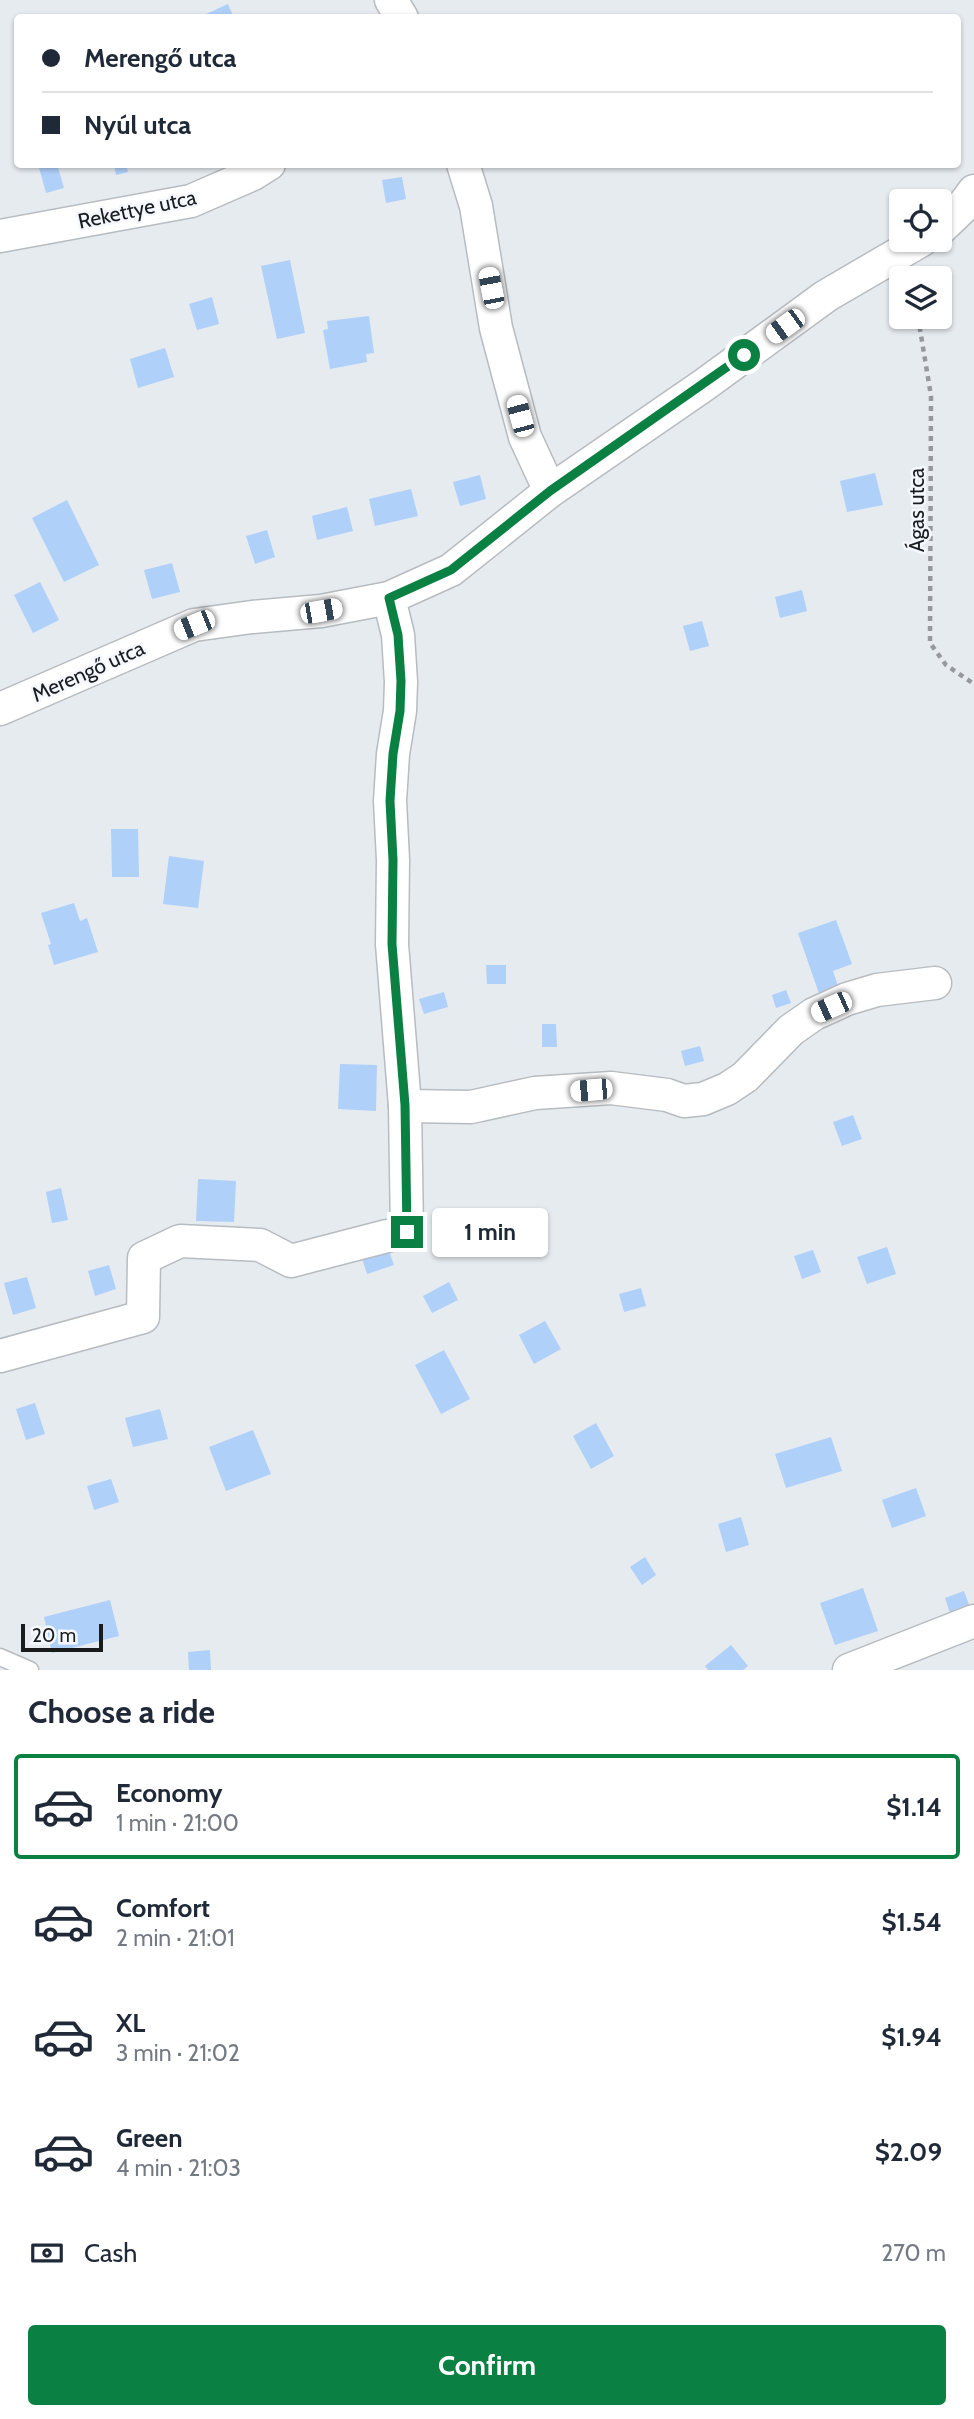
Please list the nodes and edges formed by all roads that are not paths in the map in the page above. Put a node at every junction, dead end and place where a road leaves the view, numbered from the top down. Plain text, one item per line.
1 (263, 168) edge
2 (464, 168) edge
3 (974, 191) edge
4 (952, 218) edge
5 (0, 236) edge
6 (901, 252) edge
7 (550, 491) junction
8 (389, 598) junction
9 (0, 709) edge
10 (935, 983) dead end
11 (405, 1105) junction
12 (0, 1356) edge
13 (974, 1622) edge
14 (0, 1657) edge
15 (30, 1670) edge
16 (849, 1670) edge

1 - 5 street, Rekettye utca
2 - 7 street
3 - 4 street
6 - 7 street, Merengő utca
7 - 8 street, Merengő utca
8 - 9 street, Merengő utca
8 - 11 street
10 - 11 street
11 - 12 street
13 - 16 street
14 - 15 lane

